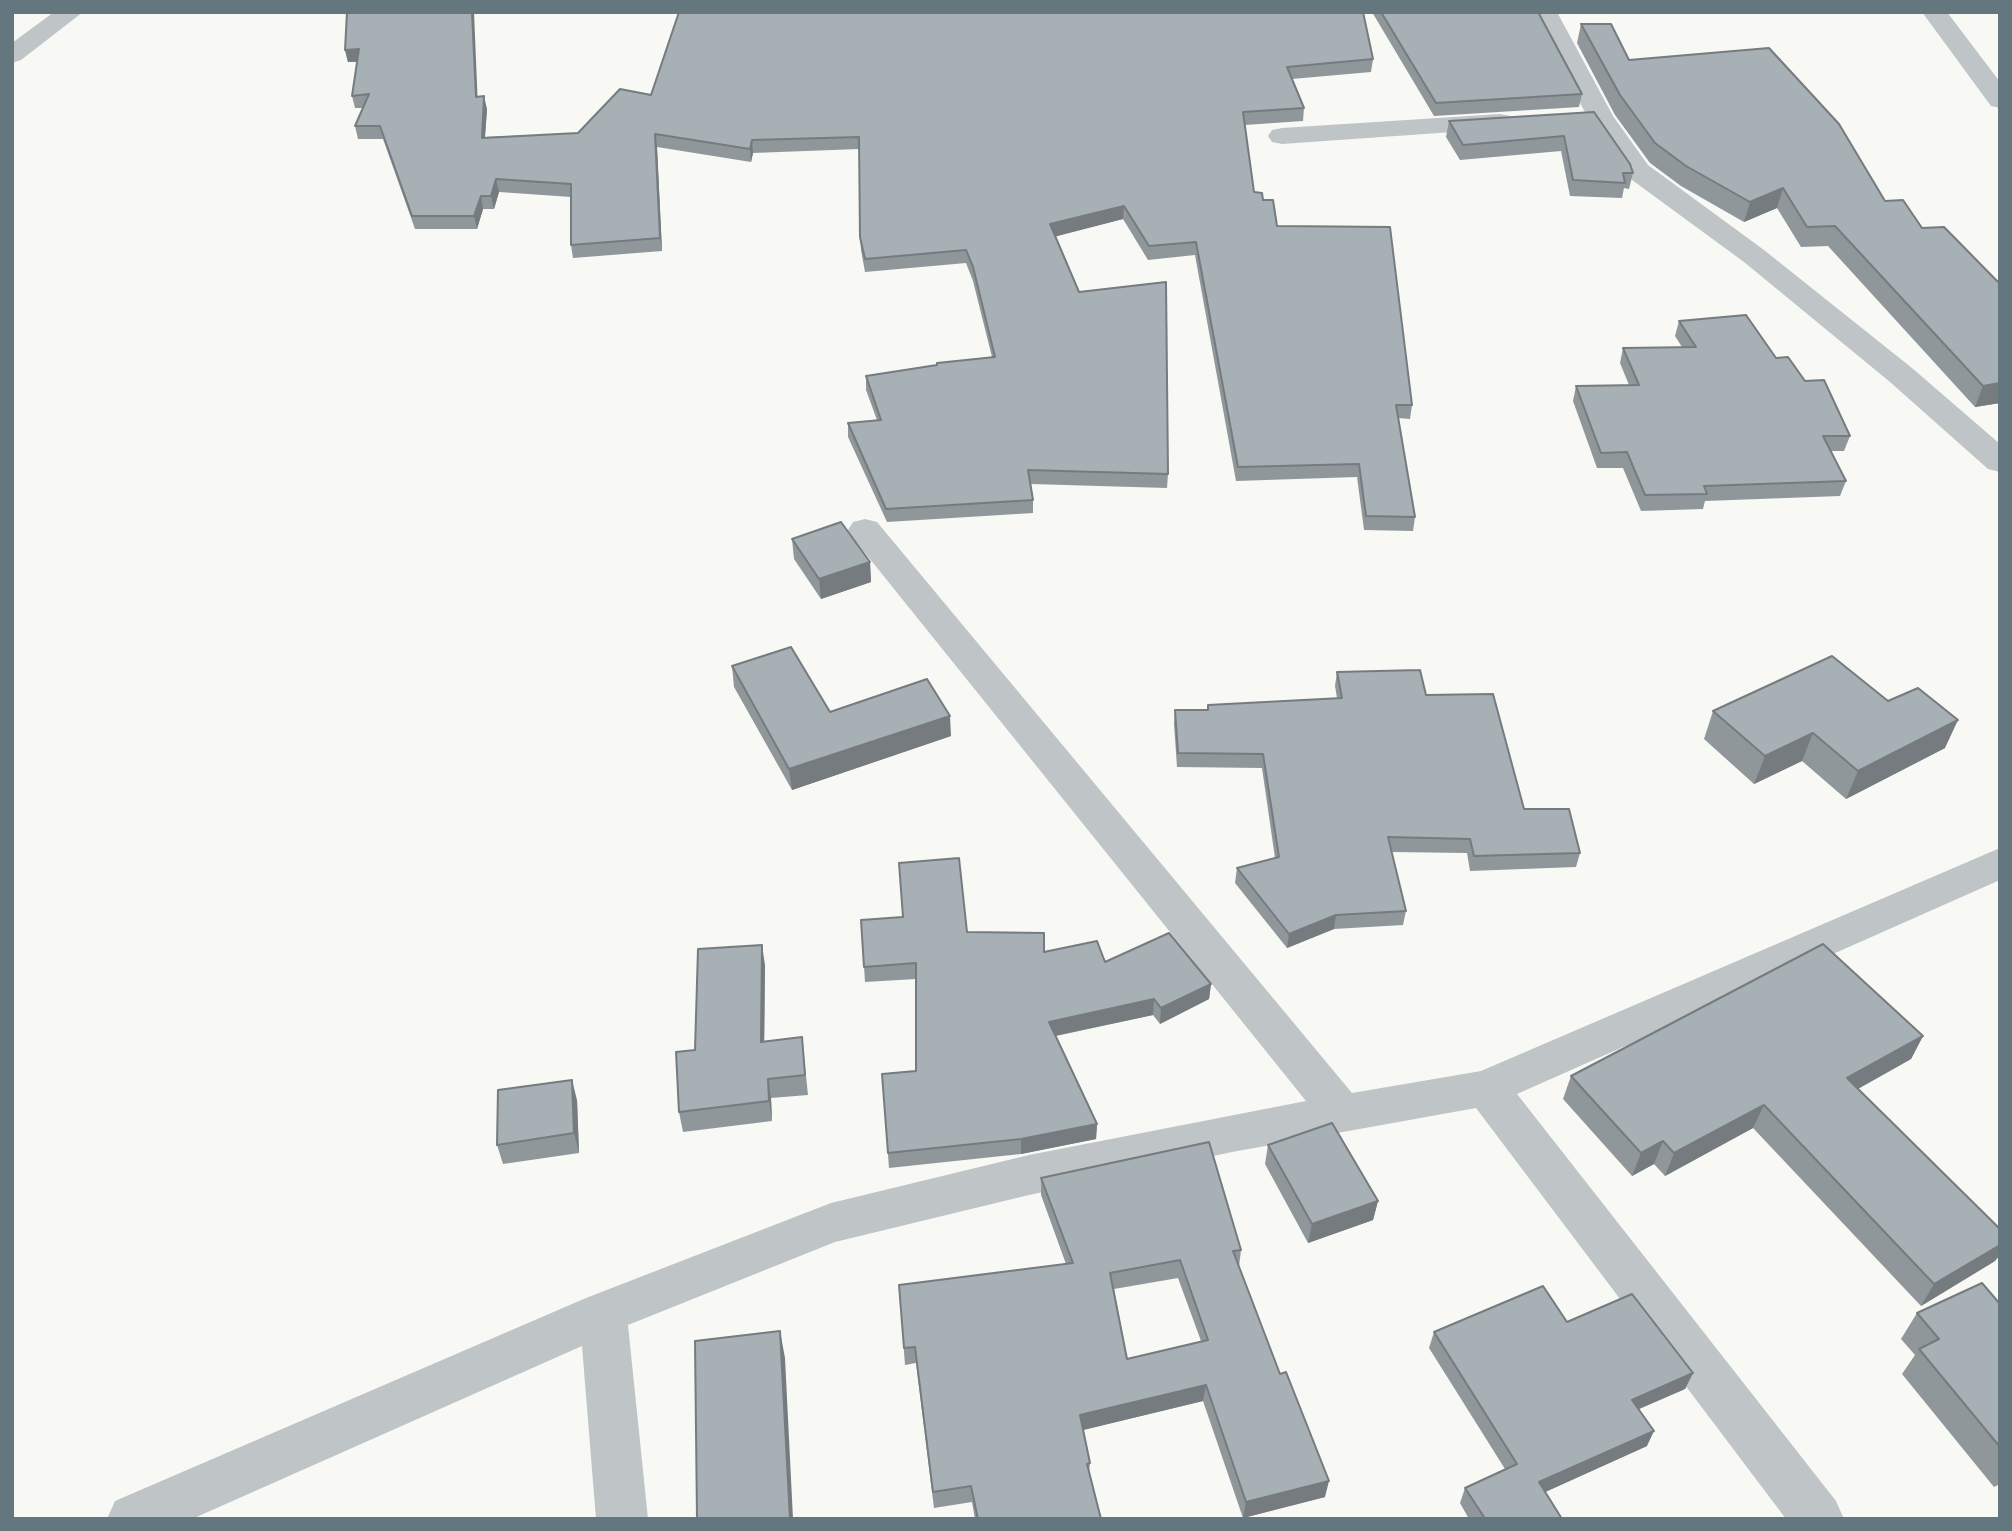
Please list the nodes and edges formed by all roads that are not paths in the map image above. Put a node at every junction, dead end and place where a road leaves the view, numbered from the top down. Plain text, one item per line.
1 (71, 12) edge
2 (1544, 12) edge
3 (1934, 12) edge
4 (12, 55) edge
5 (2000, 100) edge
6 (1531, 120) edge
7 (1282, 136) dead end
8 (2000, 461) edge
9 (865, 530) dead end
10 (2000, 863) edge
11 (1486, 1088) junction
12 (1342, 1114) junction
13 (603, 1313) junction
14 (132, 1519) edge
15 (622, 1519) edge
16 (1818, 1519) edge

1 - 4 street
2 - 8 street
3 - 5 street
6 - 7 street
9 - 12 street
10 - 11 street
11 - 12 street
11 - 16 street
12 - 13 street
13 - 14 street
13 - 15 street

